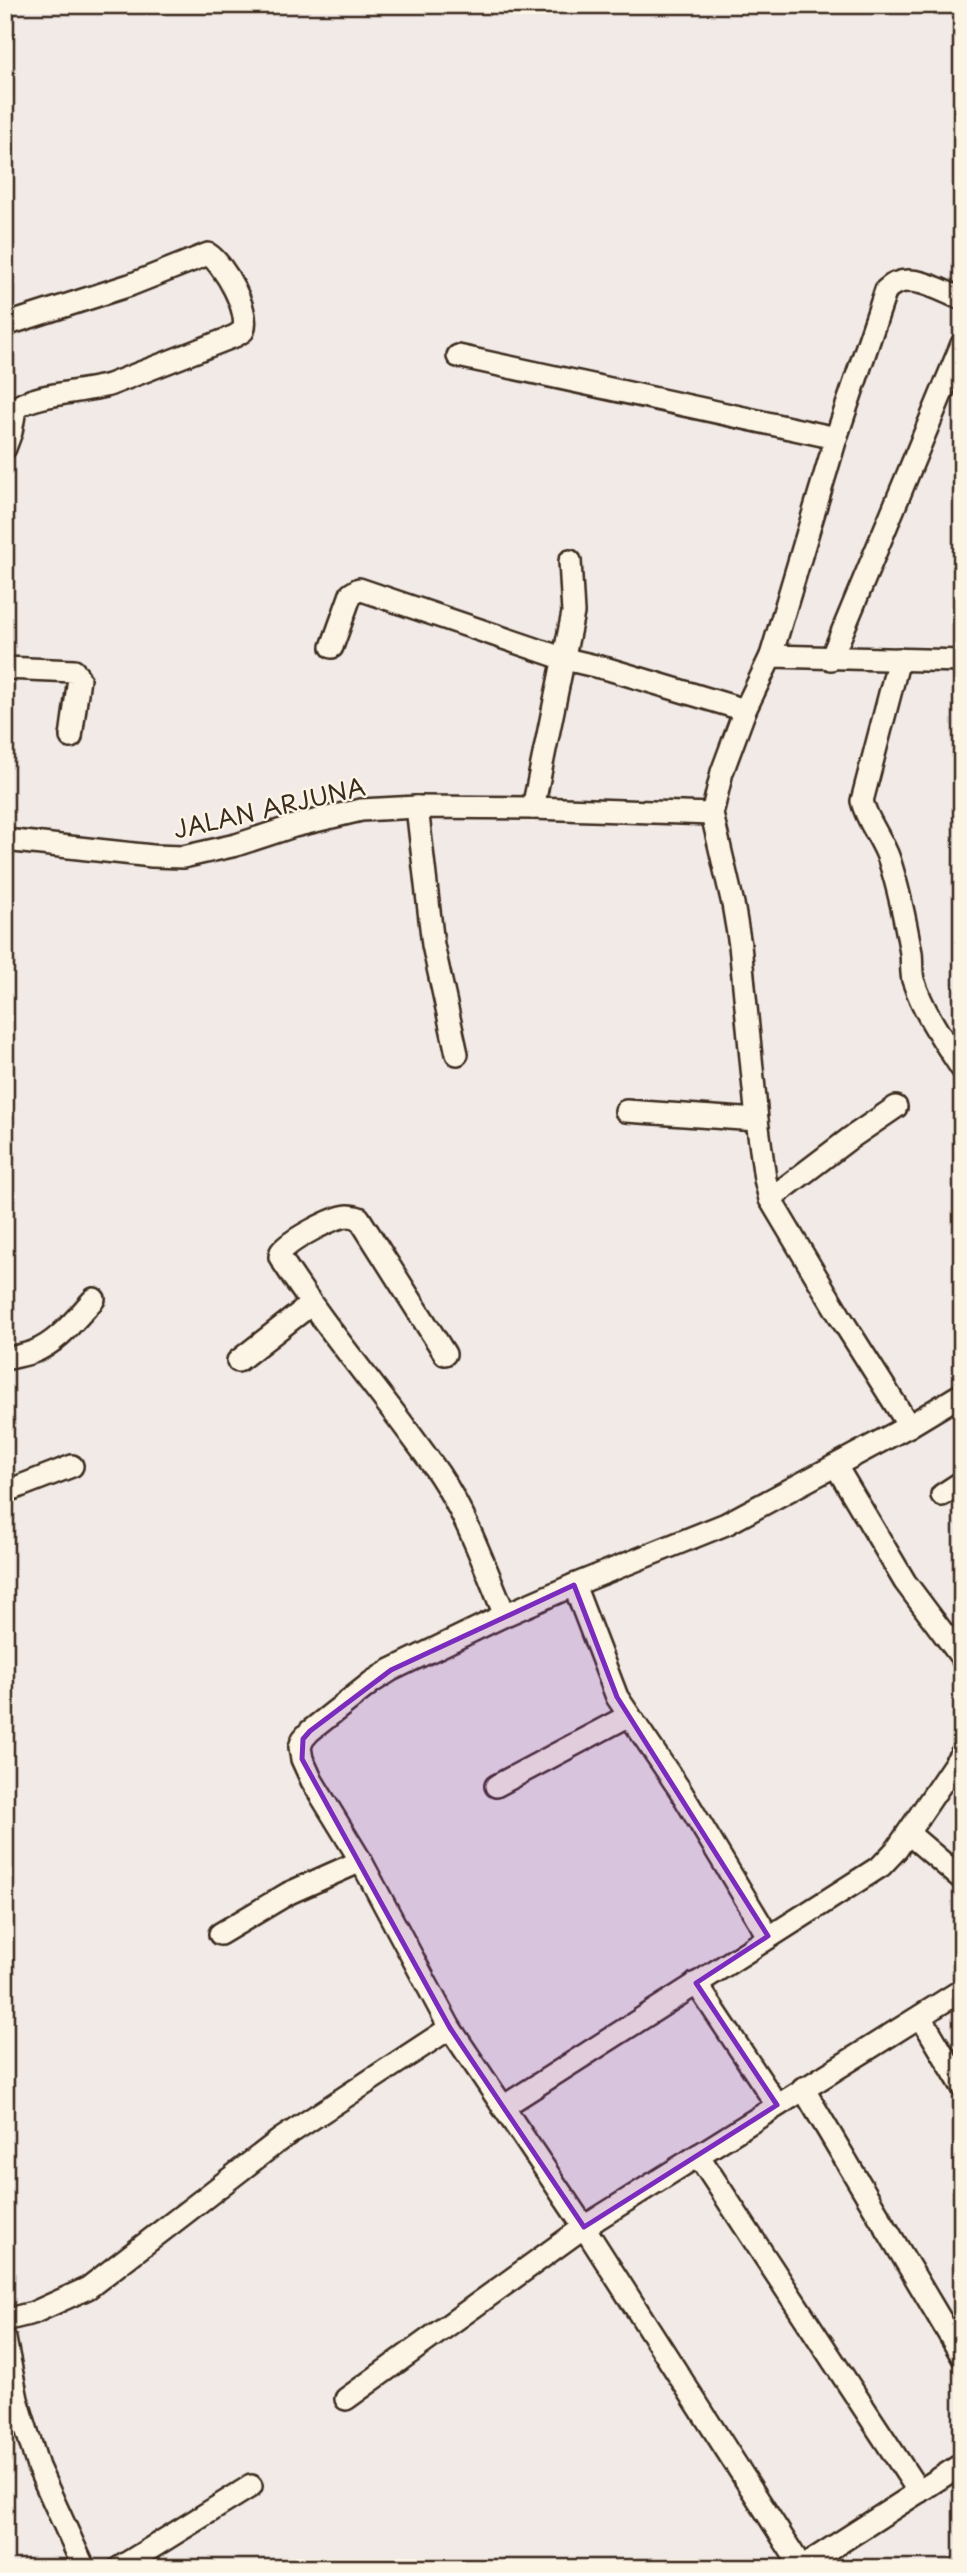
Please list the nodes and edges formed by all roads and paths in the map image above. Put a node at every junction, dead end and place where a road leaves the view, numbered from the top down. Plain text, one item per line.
1 (962, 299) edge
2 (5, 326) edge
3 (962, 344) edge
4 (458, 356) dead end
5 (836, 438) junction
6 (5, 448) edge
7 (570, 561) dead end
8 (332, 647) dead end
9 (771, 656) junction
10 (960, 658) edge
11 (565, 659) junction
12 (831, 659) junction
13 (900, 659) junction
14 (5, 668) edge
15 (745, 710) junction
16 (71, 737) dead end
17 (417, 807) junction
18 (533, 808) junction
19 (712, 814) junction
20 (5, 840) edge
21 (457, 1054) dead end
22 (962, 1069) edge
23 (896, 1107) dead end
24 (626, 1111) dead end
25 (757, 1120) junction
26 (771, 1199) junction
27 (94, 1299) dead end
28 (310, 1305) junction
29 (445, 1354) dead end
30 (5, 1359) edge
31 (238, 1361) dead end
32 (962, 1394) edge
33 (909, 1426) junction
34 (72, 1466) dead end
35 (836, 1466) junction
36 (962, 1482) edge
37 (5, 1492) edge
38 (942, 1495) dead end
39 (574, 1585) junction
40 (505, 1615) junction
41 (962, 1658) edge
42 (628, 1716) junction
43 (962, 1754) edge
44 (496, 1786) dead end
45 (908, 1833) junction
46 (362, 1861) junction
47 (962, 1879) edge
48 (220, 1934) dead end
49 (768, 1936) junction
50 (696, 1983) junction
51 (962, 1990) edge
52 (921, 2017) junction
53 (450, 2028) junction
54 (962, 2086) edge
55 (803, 2088) junction
56 (777, 2105) junction
57 (503, 2107) junction
58 (698, 2155) junction
59 (584, 2227) junction
60 (5, 2320) edge
61 (5, 2339) edge
62 (962, 2356) edge
63 (346, 2399) dead end
64 (962, 2464) edge
65 (251, 2486) dead end
66 (919, 2492) junction
67 (84, 2568) edge
68 (119, 2568) edge
69 (802, 2568) edge

1 - 5 street
2 - 6 street
3 - 12 street
4 - 5 street
5 - 9 street
7 - 11 street
8 - 11 street
9 - 12 street
9 - 15 street
10 - 13 street
11 - 15 street
11 - 18 street
12 - 13 street
13 - 22 street
14 - 16 street
15 - 19 street
17 - 18 street, JALAN ARJUNA
17 - 20 street, JALAN ARJUNA
17 - 21 street
18 - 19 street, JALAN ARJUNA
19 - 25 street
23 - 26 street
24 - 25 street
25 - 26 street
26 - 33 street
27 - 30 street
28 - 29 street
28 - 31 street
28 - 40 street
32 - 33 street
33 - 35 street
34 - 37 street
35 - 39 street
35 - 41 street
36 - 38 street
39 - 40 street
39 - 42 street
40 - 46 street
42 - 44 street
42 - 49 street
43 - 45 street
45 - 47 street
45 - 49 street
46 - 48 street
46 - 53 street
49 - 50 street
50 - 56 street
50 - 57 street
51 - 52 street
52 - 54 street
52 - 55 street
53 - 57 street
53 - 60 street
55 - 56 street
55 - 62 street
56 - 58 street
57 - 59 street
58 - 59 street
58 - 66 street
59 - 63 street
59 - 69 street
61 - 67 street
64 - 66 street
65 - 68 street
66 - 69 street

